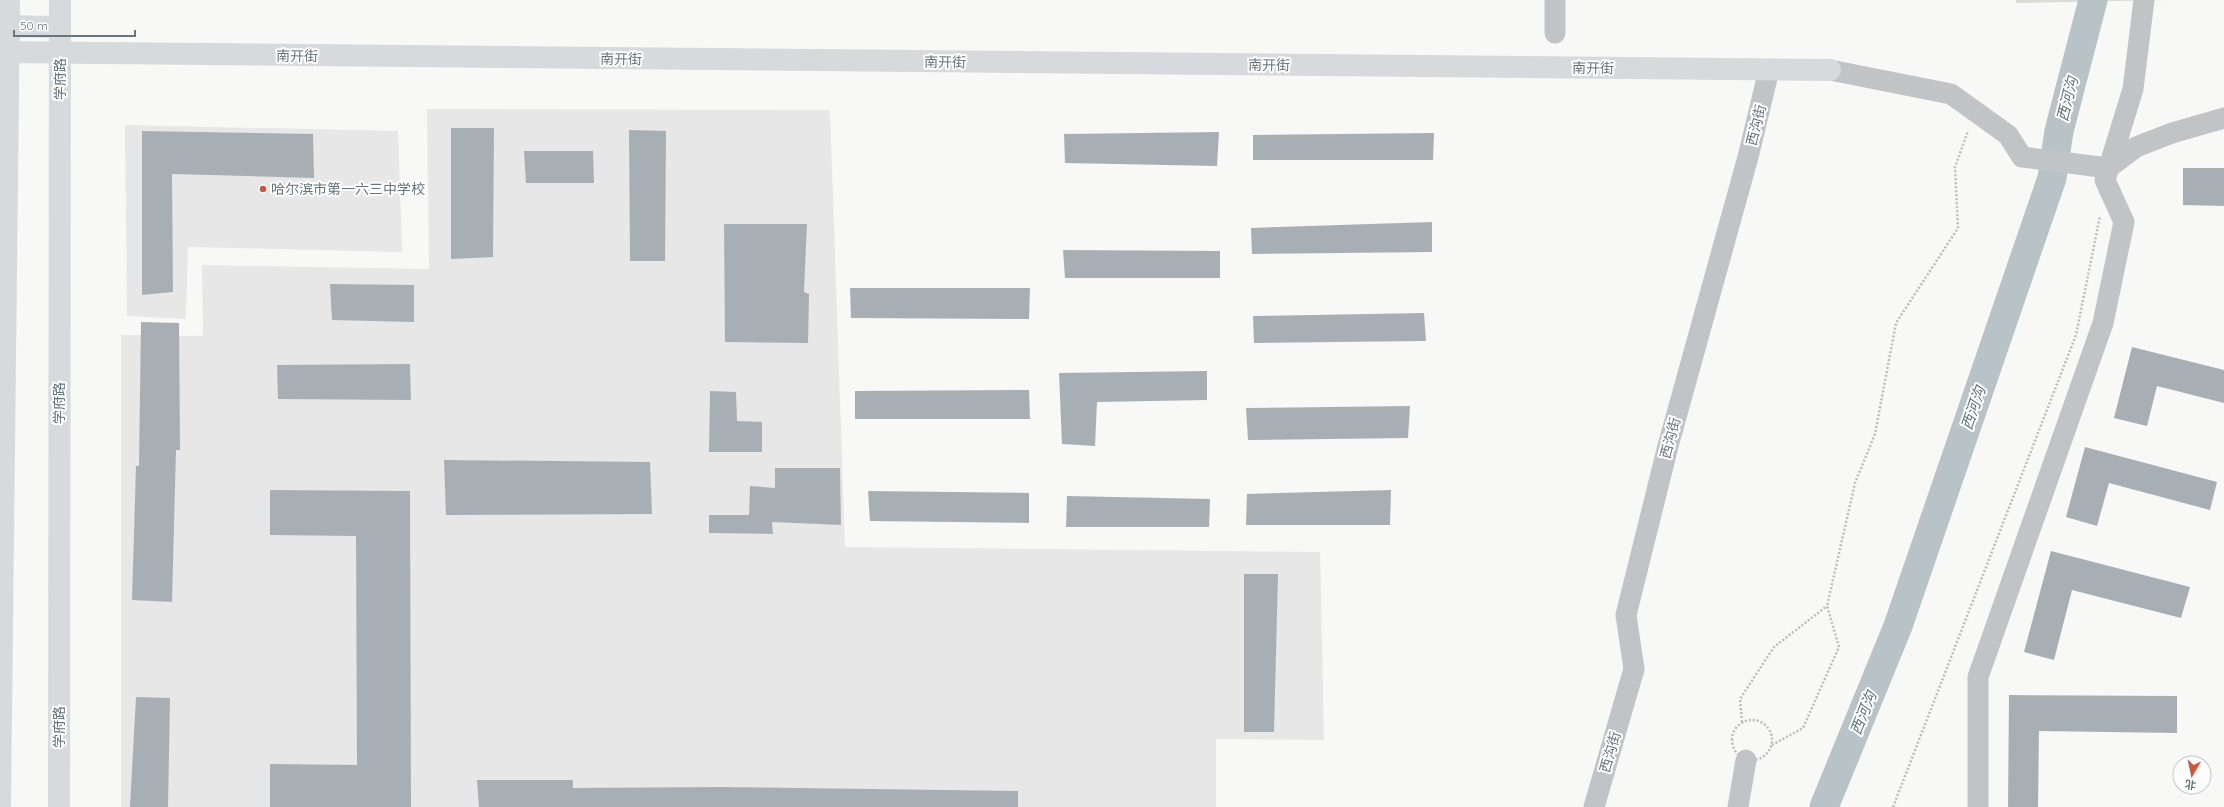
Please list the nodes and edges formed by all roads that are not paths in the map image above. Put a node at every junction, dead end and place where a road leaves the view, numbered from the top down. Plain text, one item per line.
1 (9, 0) edge
2 (60, 0) edge
3 (1555, 0) edge
4 (2144, 0) edge
5 (4, 26) edge
6 (60, 27) junction
7 (1555, 33) dead end
8 (4, 52) edge
9 (60, 54) junction
10 (1769, 70) junction
11 (1830, 70) joint
12 (2224, 118) edge
13 (2107, 167) junction
14 (1746, 760) road end
15 (0, 807) edge
16 (59, 807) edge
17 (1594, 807) edge
18 (1738, 807) edge
19 (1978, 807) edge

1 - 5 main road
2 - 6 main road, 学府路
3 - 7 street
4 - 13 street
5 - 6 main road
5 - 8 main road
6 - 9 main road, 学府路
8 - 9 main road, 南开街
8 - 15 main road
9 - 10 main road, 南开街
9 - 16 main road, 学府路
10 - 11 main road, 南开街
10 - 17 street, 西沟街
11 - 13 street
12 - 13 street
13 - 19 street
14 - 18 street

